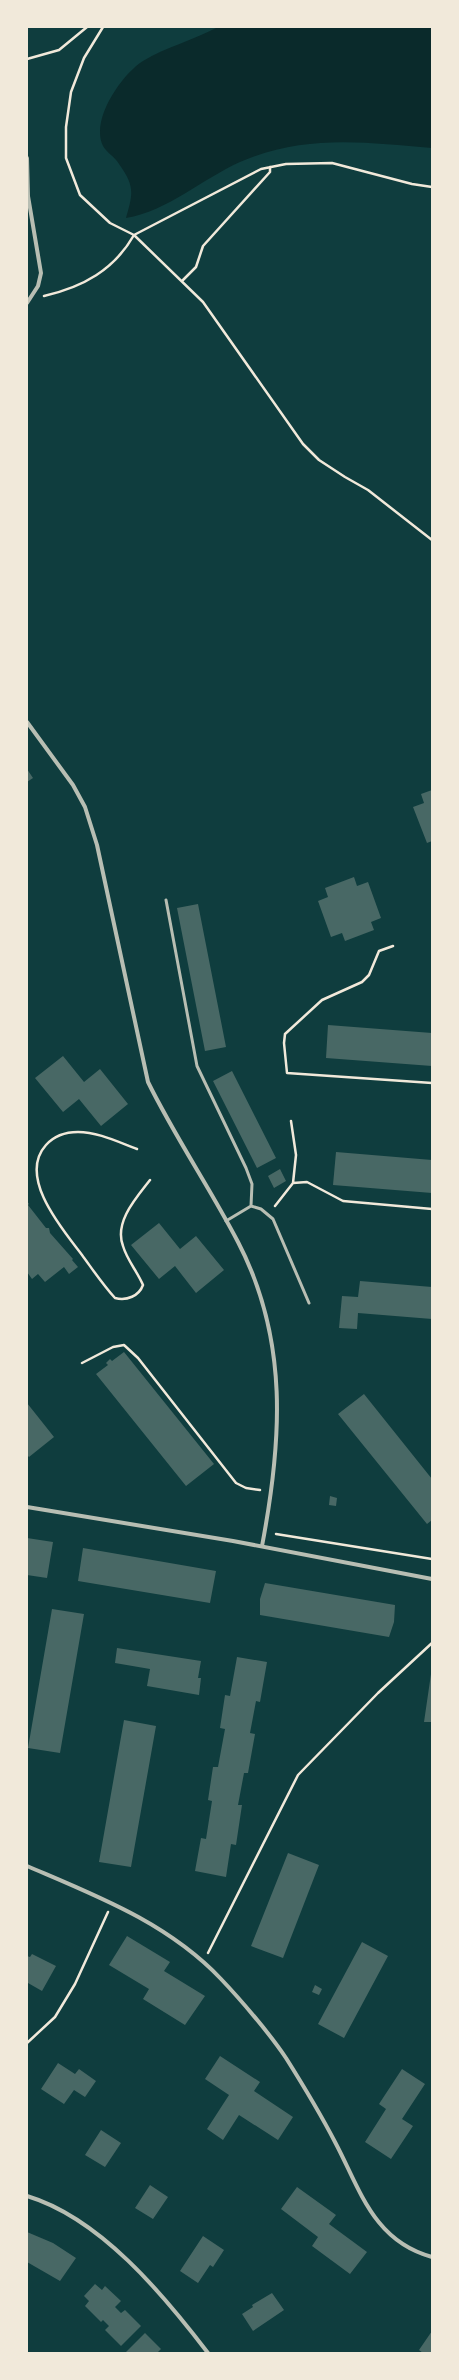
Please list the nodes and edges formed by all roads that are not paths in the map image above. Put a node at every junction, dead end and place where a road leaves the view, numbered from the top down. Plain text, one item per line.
1 (27, 158) edge
2 (29, 301) edge
3 (27, 722) edge
4 (166, 900) dead end
5 (251, 1206) junction
6 (226, 1220) junction
7 (309, 1303) dead end
8 (27, 1507) edge
9 (262, 1546) junction
10 (432, 1579) edge
11 (27, 1866) edge
12 (27, 2196) edge
13 (432, 2257) edge
14 (208, 2353) edge

1 - 2 street
3 - 6 street
4 - 5 lane
5 - 6 lane
5 - 7 lane
6 - 9 street
8 - 9 street
9 - 10 street
11 - 13 street
12 - 14 street

